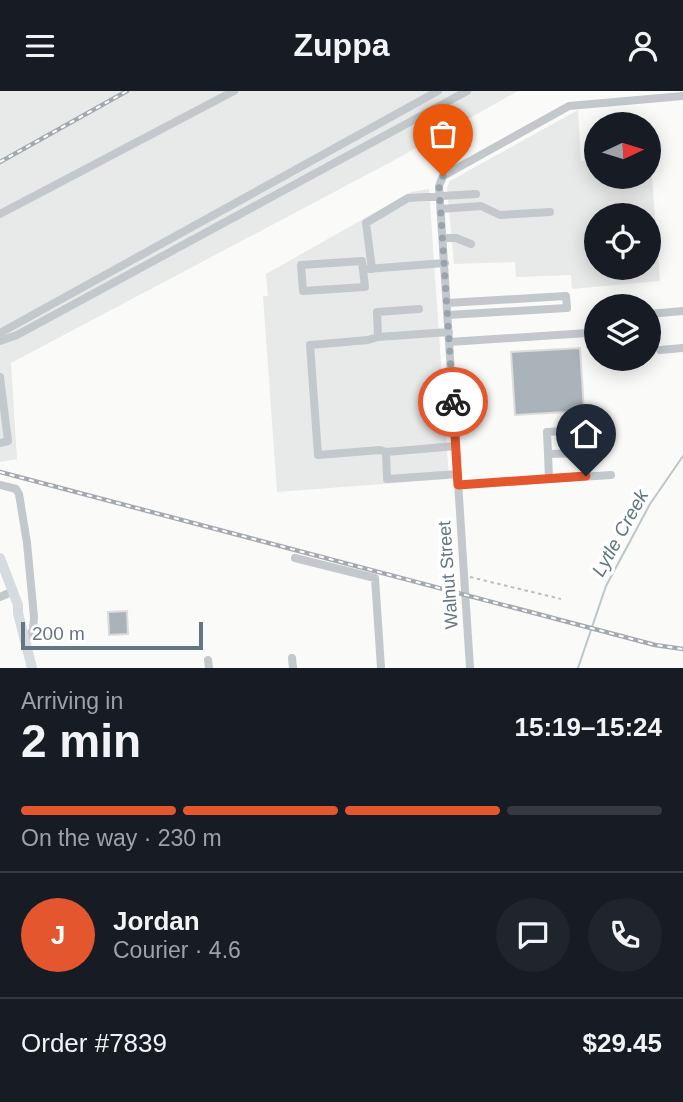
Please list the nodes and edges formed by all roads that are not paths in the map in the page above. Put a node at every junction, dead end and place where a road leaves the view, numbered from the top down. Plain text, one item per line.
1 (233, 91) edge
2 (439, 91) edge
3 (467, 91) edge
4 (683, 96) edge
5 (476, 194) dead end
6 (440, 196) junction
7 (441, 209) junction
8 (550, 212) dead end
9 (0, 214) edge
10 (443, 238) junction
11 (471, 244) dead end
12 (444, 263) junction
13 (367, 269) junction
14 (502, 300) junction
15 (447, 303) junction
16 (419, 309) dead end
17 (683, 311) edge
18 (503, 312) junction
19 (661, 313) edge
20 (448, 316) junction
21 (0, 320) edge
22 (449, 332) junction
23 (584, 333) edge
24 (5, 334) edge
25 (378, 337) junction
26 (0, 341) edge
27 (449, 342) junction
28 (683, 348) edge
29 (661, 350) edge
30 (0, 377) edge
31 (1, 390) edge
32 (2, 409) edge
33 (3, 426) edge
34 (0, 443) edge
35 (456, 446) junction
36 (386, 452) junction
37 (584, 453) junction
38 (548, 454) junction
39 (458, 474) junction
40 (611, 475) dead end
41 (586, 476) junction
42 (550, 479) junction
43 (0, 485) edge
44 (458, 485) junction
45 (0, 558) edge
46 (295, 558) dead end
47 (0, 572) edge
48 (4, 595) edge
49 (18, 613) junction
50 (27, 643) junction
51 (292, 658) dead end
52 (32, 668) edge
53 (293, 668) edge
54 (381, 668) edge
55 (470, 668) edge

1 - 9 street
2 - 24 street
3 - 24 street
4 - 6 street, Walnut Street
5 - 6 street
6 - 7 street, Walnut Street
6 - 13 street
7 - 8 street
7 - 10 street, Walnut Street
10 - 11 street
10 - 12 street, Walnut Street
12 - 13 street
12 - 15 street, Walnut Street
13 - 13 street
14 - 15 street
14 - 18 street
14 - 18 street
15 - 20 street, Walnut Street
16 - 25 street
17 - 19 street
18 - 20 street
20 - 22 street, Walnut Street
21 - 24 street
22 - 25 street
22 - 27 street, Walnut Street
23 - 27 street
24 - 26 street
25 - 36 street
27 - 35 street, Walnut Street
28 - 29 street
30 - 31 street
31 - 32 street
32 - 33 street
33 - 34 street
35 - 36 street
35 - 39 street, Walnut Street
36 - 39 street
37 - 38 street
37 - 38 street
37 - 41 street
38 - 42 street
39 - 44 street, Walnut Street
40 - 41 street
41 - 42 street
42 - 44 street
43 - 50 street
44 - 55 street, Walnut Street
45 - 49 main road
46 - 54 street
47 - 48 main road
48 - 49 main road
49 - 50 main road
50 - 52 main road
51 - 53 street

